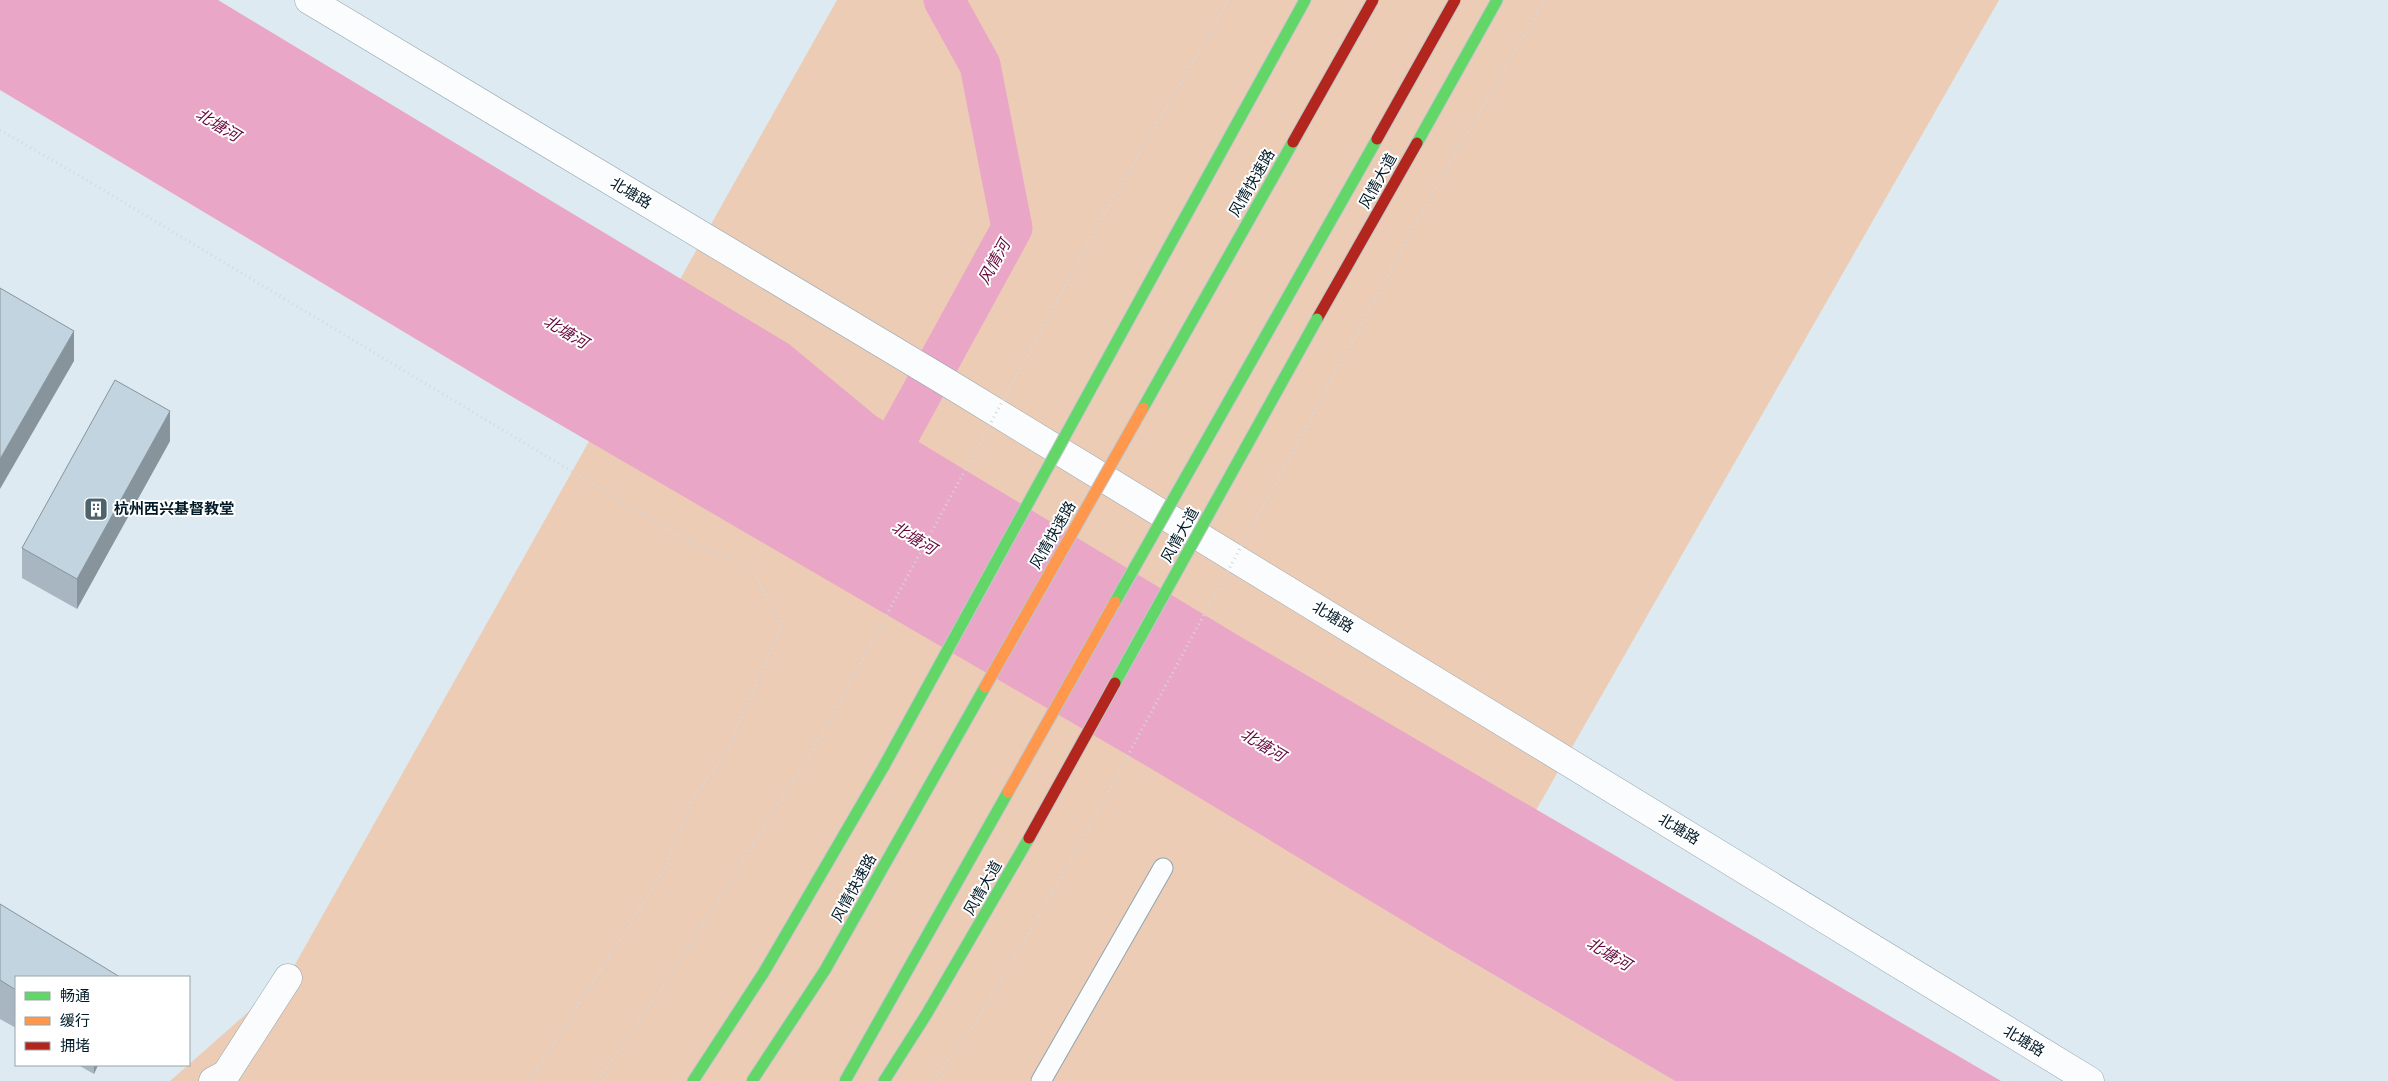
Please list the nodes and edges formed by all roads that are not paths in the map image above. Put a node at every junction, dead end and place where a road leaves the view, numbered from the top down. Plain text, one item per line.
1 (309, 0) edge
2 (1305, 0) edge
3 (1373, 0) edge
4 (1455, 0) edge
5 (1498, 0) edge
6 (1163, 868) dead end
7 (288, 978) dead end
8 (213, 1081) edge
9 (693, 1081) edge
10 (752, 1081) edge
11 (845, 1081) edge
12 (884, 1081) edge
13 (1041, 1081) edge
14 (2090, 1081) edge

1 - 14 street, 北塘路
2 - 9 main road, bridge
3 - 10 main road, 风情快速路, bridge
4 - 11 main road, bridge
5 - 12 main road, 风情大道, bridge
6 - 13 lane
7 - 8 street

